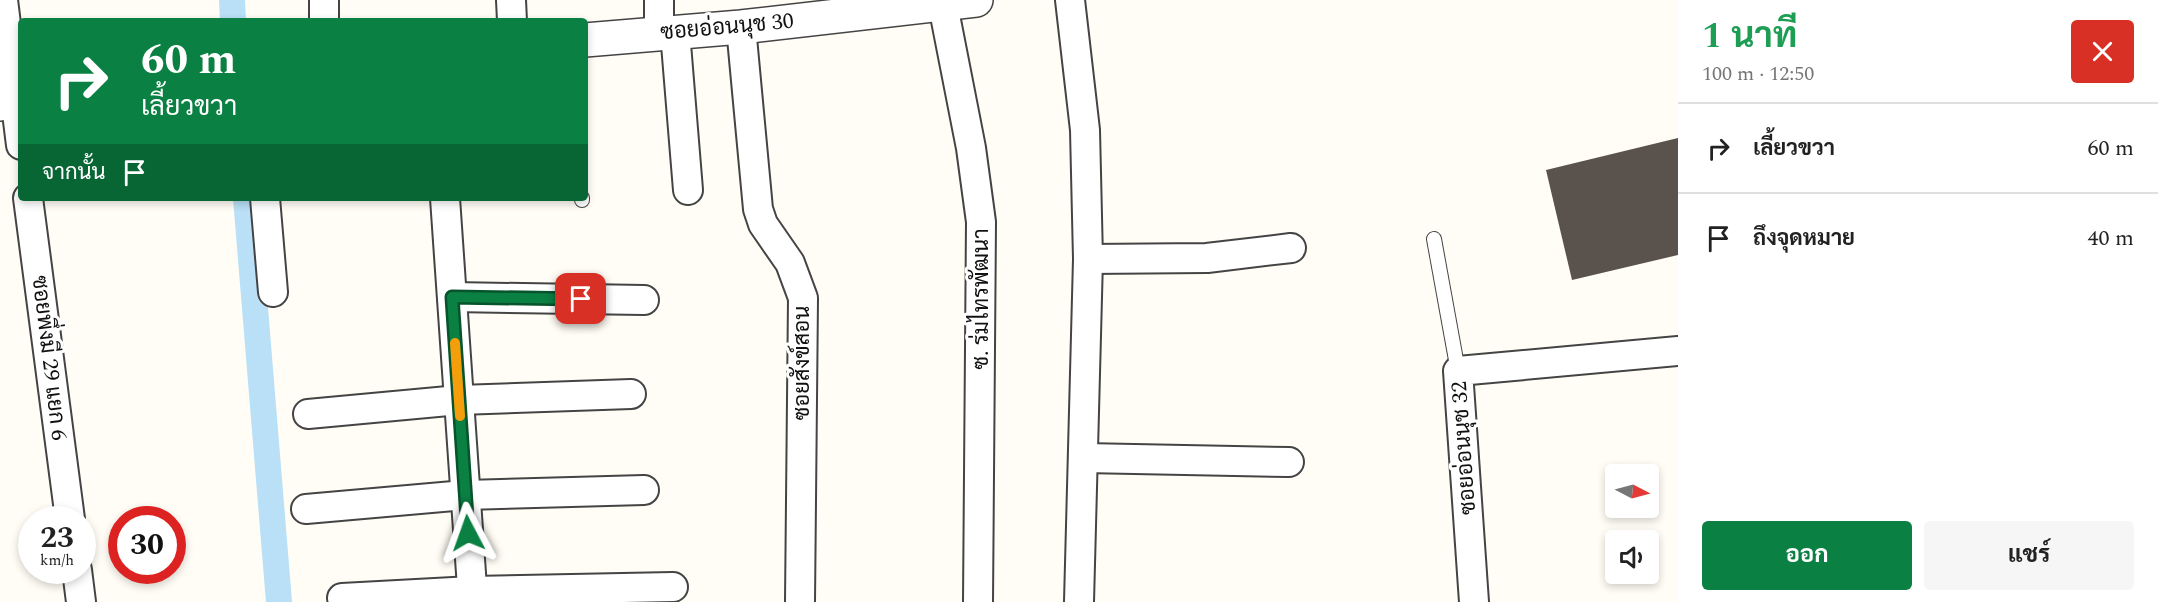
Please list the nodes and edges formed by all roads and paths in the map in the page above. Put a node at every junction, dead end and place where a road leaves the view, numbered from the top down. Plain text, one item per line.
1 (3, 0) edge
2 (324, 0) edge
3 (511, 0) edge
4 (658, 0) edge
5 (976, 0) edge
6 (1070, 0) edge
7 (942, 2) edge
8 (324, 18) edge
9 (512, 18) edge
10 (741, 27) junction
11 (667, 33) junction
12 (588, 39) edge
13 (12, 103) edge
14 (18, 132) edge
15 (688, 190) dead end
16 (28, 201) edge
17 (266, 201) edge
18 (446, 201) edge
19 (1434, 239) dead end
20 (1291, 248) dead end
21 (1088, 259) junction
22 (273, 292) dead end
23 (452, 297) junction
24 (644, 300) dead end
25 (1678, 351) edge
26 (1458, 371) junction
27 (631, 394) dead end
28 (459, 400) junction
29 (308, 414) dead end
30 (1084, 458) junction
31 (1289, 462) dead end
32 (644, 490) dead end
33 (465, 495) junction
34 (68, 506) edge
35 (306, 509) dead end
36 (79, 584) edge
37 (673, 587) dead end
38 (472, 596) edge
39 (342, 598) dead end
40 (81, 602) edge
41 (800, 602) edge
42 (978, 602) edge
43 (1079, 602) edge
44 (1474, 602) edge

1 - 13 street
2 - 8 street
3 - 9 street
4 - 11 street
5 - 7 street, ซอยอ่อนนุช 30
6 - 21 street
7 - 10 street, ซอยอ่อนนุช 30
7 - 42 street, ซ. ร่มไทรพัฒนา
10 - 11 street, ซอยอ่อนนุช 30
10 - 41 street, ซอยสังข์สอน
11 - 12 street, ซอยอ่อนนุช 30
11 - 15 street
13 - 14 street
16 - 34 street, ซอยพึ่งมี 29 แยก 6
17 - 22 street
18 - 23 street
19 - 26 lane
20 - 21 street
21 - 30 street
23 - 24 street
23 - 28 street
25 - 26 street, ซอยอ่อนนุช 32
26 - 44 street, ซอยอ่อนนุช 32
27 - 28 street
28 - 29 street
28 - 33 street
30 - 31 street
30 - 43 street
32 - 33 street
33 - 35 street
33 - 38 street
36 - 40 street
37 - 38 street
38 - 39 street

